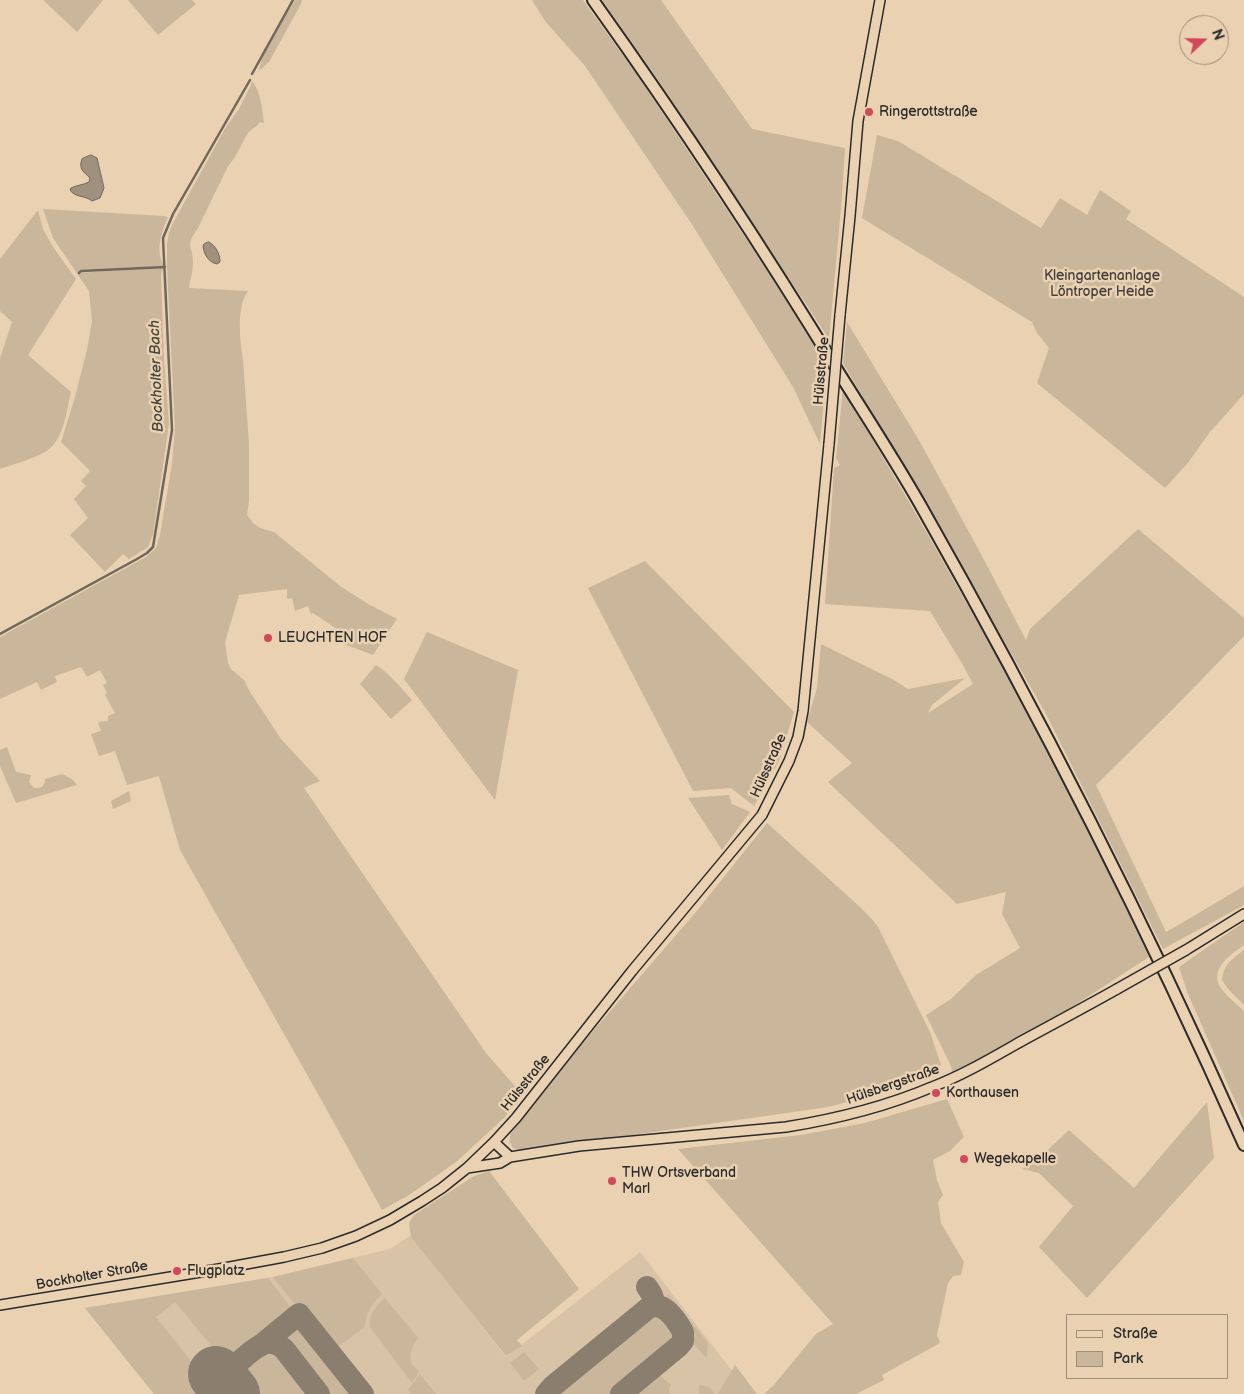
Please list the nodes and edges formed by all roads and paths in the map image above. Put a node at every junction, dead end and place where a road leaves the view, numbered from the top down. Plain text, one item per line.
1 (593, 0) edge
2 (880, 0) edge
3 (1244, 914) edge
4 (494, 1142) junction
5 (1244, 1145) edge
6 (510, 1157) junction
7 (467, 1168) junction
8 (219, 1269) joint
9 (0, 1305) edge

1 - 5 main road
2 - 4 street, Hülsstraße, bridge
3 - 6 street, Hülsbergstraße, bridge
4 - 6 street
4 - 7 street, Hülsstraße
6 - 7 street, Hülsbergstraße
7 - 8 street, Hülsstraße
8 - 9 street, Bockholter Straße

